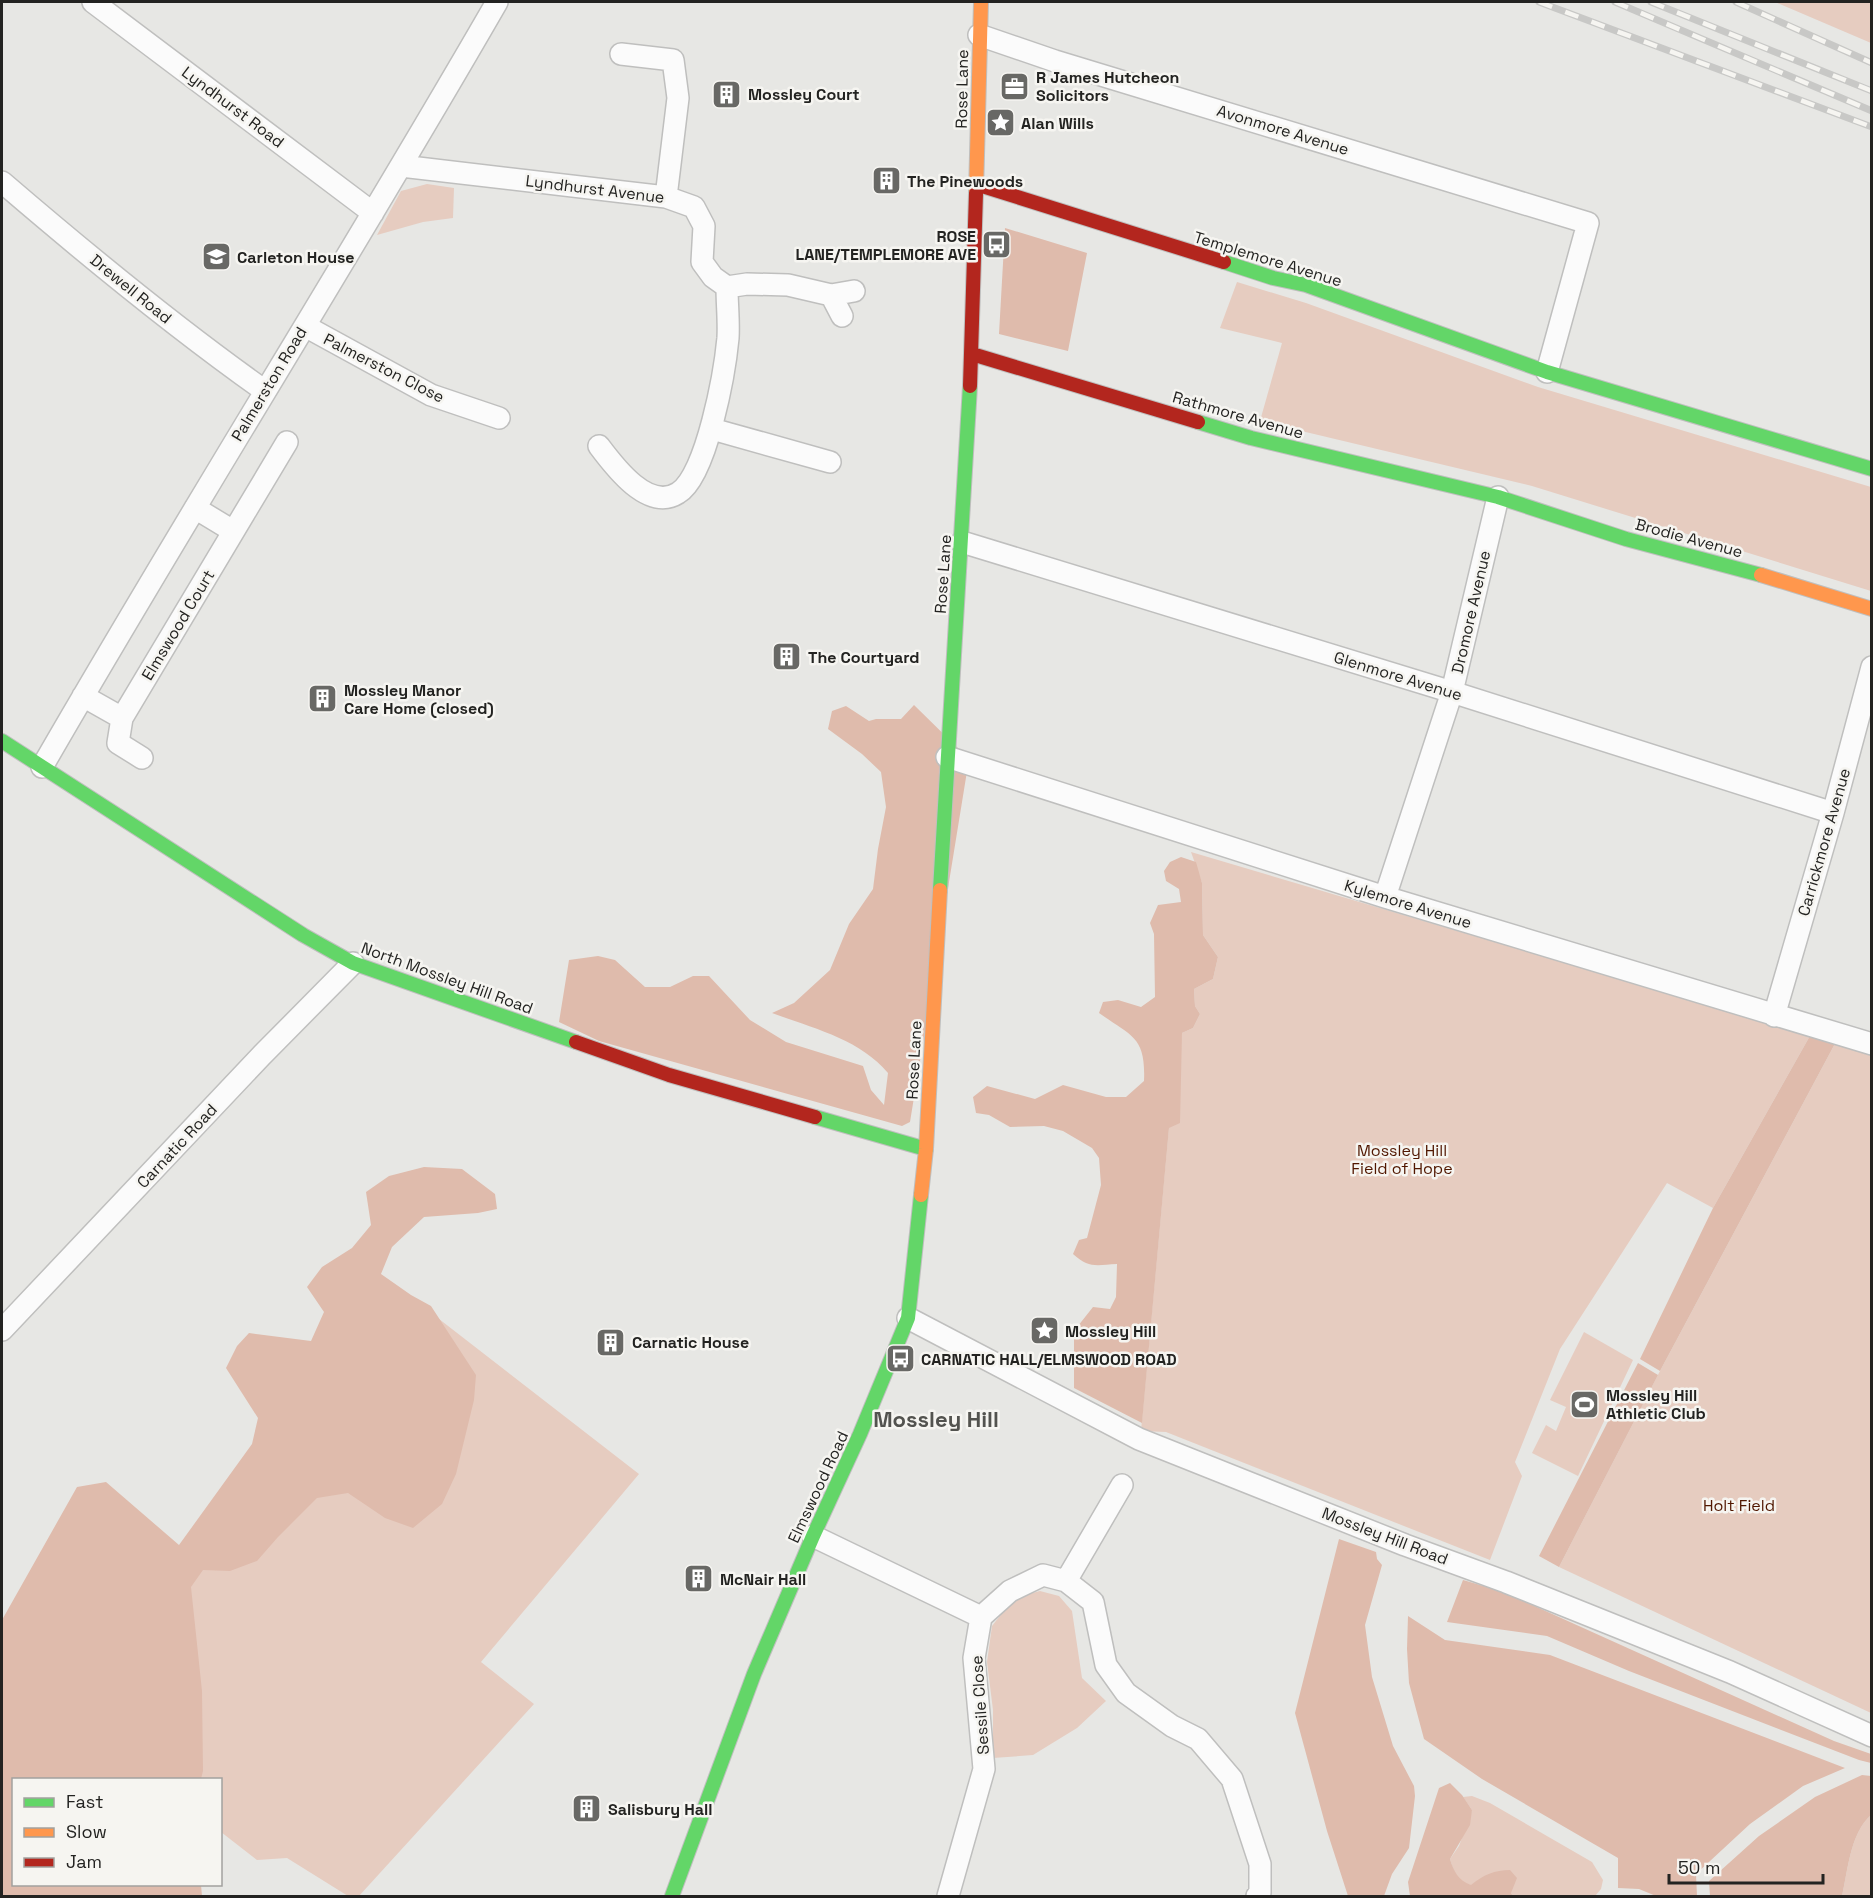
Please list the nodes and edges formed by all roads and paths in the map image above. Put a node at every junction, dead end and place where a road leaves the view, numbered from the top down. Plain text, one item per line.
1 (93, 2) edge
2 (497, 2) edge
3 (981, 2) edge
4 (979, 35) junction
5 (621, 54) dead end
6 (401, 166) junction
7 (2, 182) edge
8 (976, 184) junction
9 (666, 196) junction
10 (373, 213) junction
11 (727, 287) junction
12 (854, 291) dead end
13 (831, 295) junction
14 (842, 316) dead end
15 (305, 326) junction
16 (972, 354) junction
17 (1547, 372) junction
18 (265, 391) junction
19 (499, 418) dead end
20 (712, 429) junction
21 (287, 442) dead end
22 (599, 446) dead end
23 (830, 462) dead end
24 (1872, 469) edge
25 (1498, 497) junction
26 (195, 508) junction
27 (233, 531) junction
28 (962, 542) junction
29 (1872, 609) edge
30 (1872, 667) edge
31 (1452, 693) junction
32 (82, 696) junction
33 (122, 718) junction
34 (2, 741) edge
35 (947, 757) junction
36 (142, 758) dead end
37 (42, 766) junction
38 (1833, 813) junction
39 (1385, 897) junction
40 (353, 963) junction
41 (1774, 1016) junction
42 (1872, 1044) edge
43 (926, 1149) junction
44 (908, 1318) junction
45 (2, 1330) edge
46 (1122, 1485) dead end
47 (813, 1536) junction
48 (1066, 1581) junction
49 (981, 1617) junction
50 (1872, 1736) edge
51 (672, 1896) edge
52 (948, 1896) edge
53 (1257, 1896) edge

1 - 10 street, Lyndhurst Road
2 - 6 street, Palmerston Road
3 - 4 street, Rose Lane
4 - 8 street, Rose Lane
4 - 17 street, Avonmore Avenue
5 - 9 street
6 - 9 street, Lyndhurst Avenue
6 - 10 street, Palmerston Road
7 - 18 street, Drewell Road
8 - 16 street, Rose Lane
8 - 17 street, Templemore Avenue
9 - 11 street, Lyndhurst Avenue
10 - 15 street, Palmerston Road
11 - 13 street
11 - 20 street
12 - 13 street
13 - 14 street
15 - 18 street, Palmerston Road
15 - 19 street, Palmerston Close
16 - 25 street, Rathmore Avenue
16 - 28 street, Rose Lane
17 - 24 street
18 - 26 street, Palmerston Road
20 - 22 street
20 - 23 street
21 - 27 street, Elmswood Court
25 - 29 street, Brodie Avenue
25 - 31 street, Dromore Avenue
26 - 27 street
26 - 32 street, Palmerston Road
27 - 33 street, Elmswood Court
28 - 31 street, Glenmore Avenue
28 - 35 street, Rose Lane
30 - 38 street, Carrickmore Avenue
31 - 38 street, Glenmore Avenue
31 - 39 street, Dromore Avenue
32 - 33 street
32 - 37 street, Palmerston Road
33 - 36 street
34 - 37 street, North Mossley Hill Road
35 - 39 street, Kylemore Avenue
35 - 43 street, Rose Lane
37 - 40 street, North Mossley Hill Road
38 - 41 street, Carrickmore Avenue
39 - 41 street, Kylemore Avenue
40 - 43 street, North Mossley Hill Road
40 - 45 street, Carnatic Road
41 - 42 street, Kylemore Avenue
43 - 44 street, Elmswood Road
44 - 47 street, Elmswood Road
44 - 50 street, Mossley Hill Road
46 - 48 street
47 - 49 street
47 - 51 street, Elmswood Road
48 - 49 street
48 - 53 street
49 - 52 street, Sessile Close

